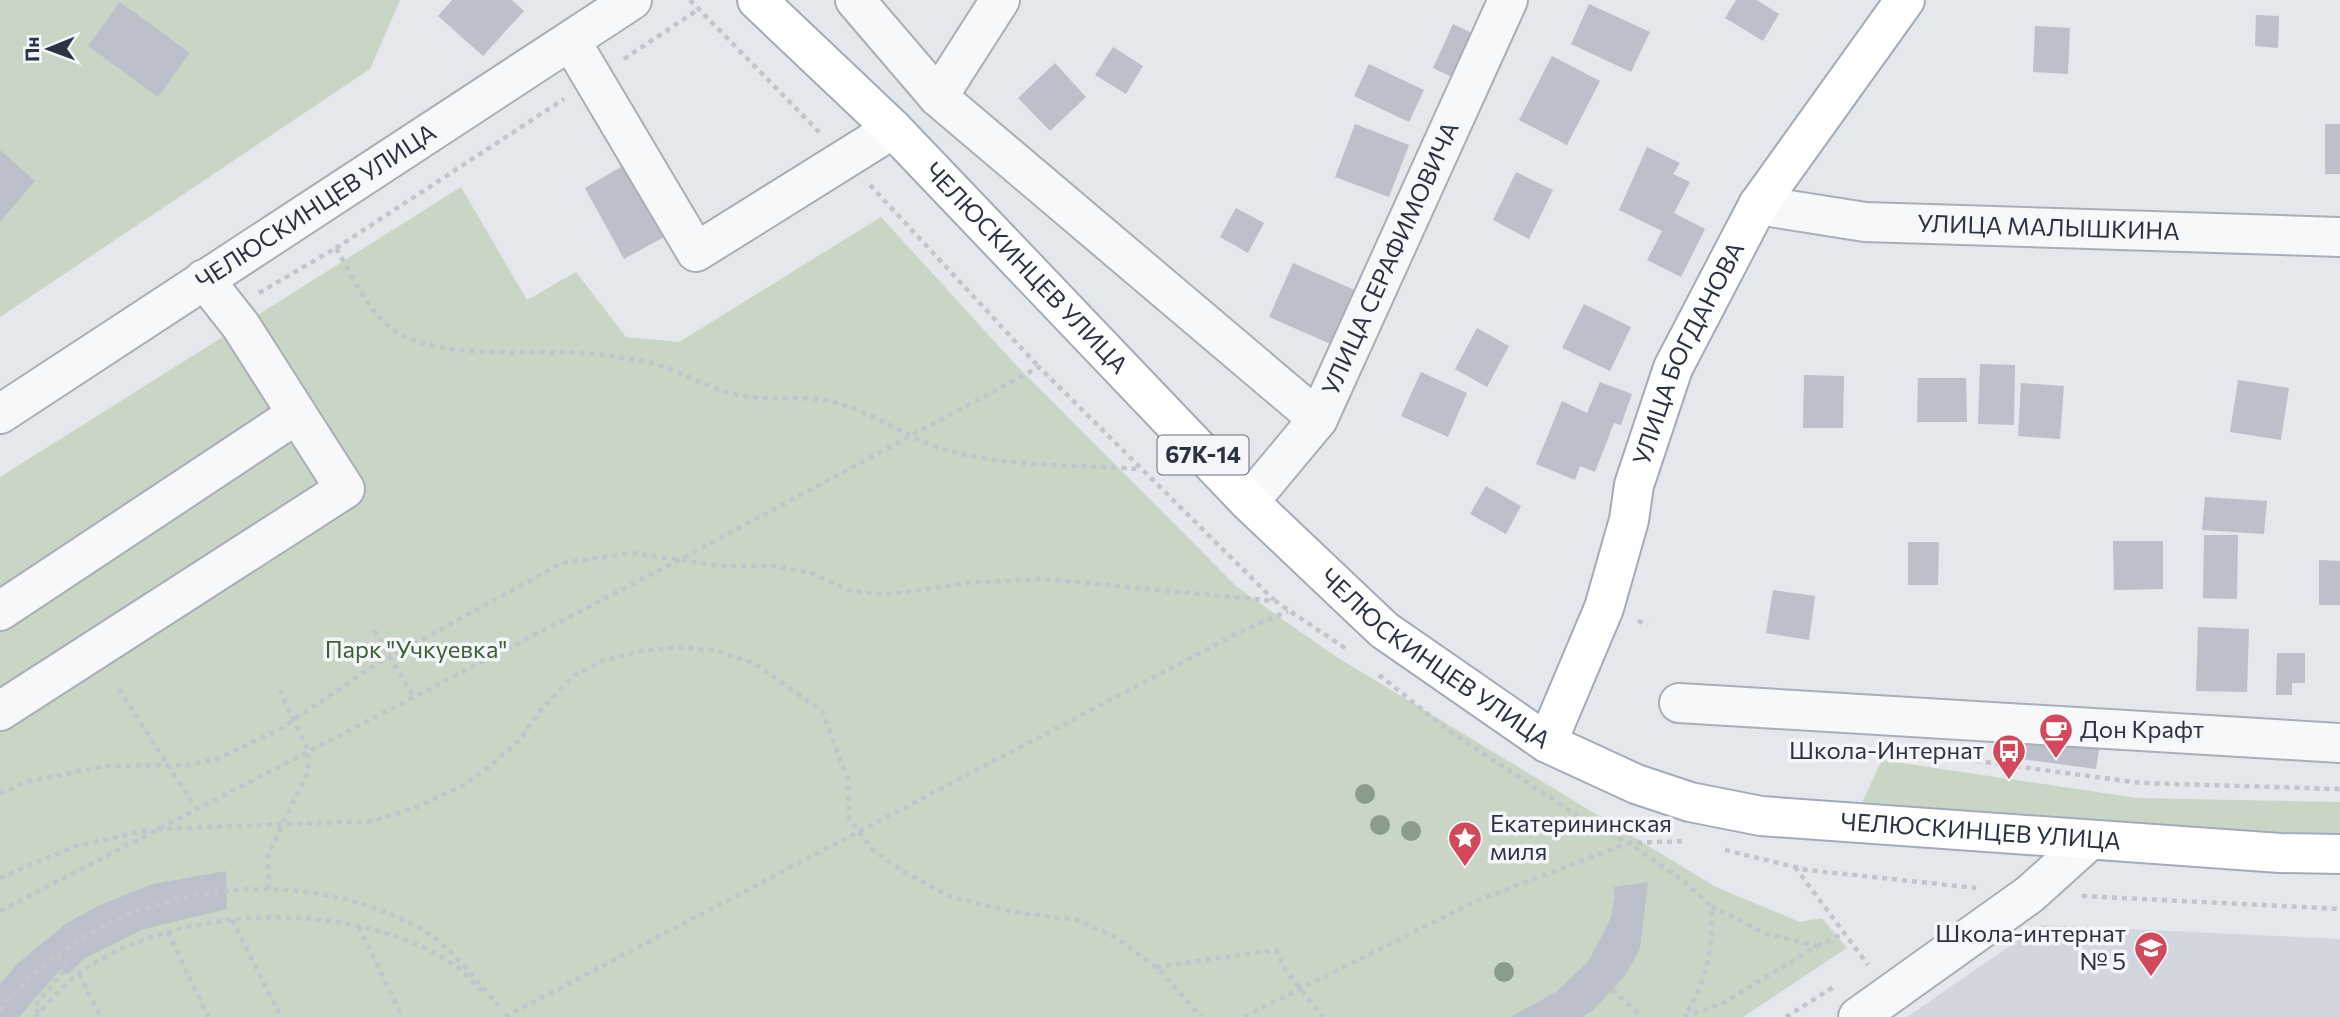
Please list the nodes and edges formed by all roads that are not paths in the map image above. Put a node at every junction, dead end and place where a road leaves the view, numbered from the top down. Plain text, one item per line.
1 (632, 0) edge
2 (757, 0) edge
3 (855, 0) edge
4 (1000, 0) edge
5 (1508, 0) edge
6 (1905, 0) edge
7 (572, 43) junction
8 (938, 97) junction
9 (892, 129) junction
10 (1759, 205) junction
11 (2340, 237) edge
12 (204, 279) junction
13 (0, 414) edge
14 (298, 414) junction
15 (1318, 419) junction
16 (1249, 502) junction
17 (0, 611) edge
18 (1679, 703) dead end
19 (0, 711) edge
20 (1547, 743) junction
21 (2340, 743) edge
22 (2090, 840) junction
23 (2340, 854) edge
24 (1858, 1017) edge

1 - 7 street, ЧЕЛЮСКИНЦЕВ УЛИЦА
2 - 9 main road, ЧЕЛЮСКИНЦЕВ УЛИЦА / 67К-14
3 - 8 street
4 - 8 street
5 - 15 street, УЛИЦА СЕРАФИМОВИЧА
6 - 10 main road, УЛИЦА БОГДАНОВА
7 - 9 street
7 - 12 street, ЧЕЛЮСКИНЦЕВ УЛИЦА
8 - 15 street
9 - 16 main road, ЧЕЛЮСКИНЦЕВ УЛИЦА / 67К-14
10 - 11 street, УЛИЦА МАЛЫШКИНА
10 - 20 main road, УЛИЦА БОГДАНОВА
12 - 13 street, ЧЕЛЮСКИНЦЕВ УЛИЦА
12 - 14 street
14 - 17 street
14 - 19 street
15 - 16 street, УЛИЦА СЕРАФИМОВИЧА
16 - 20 main road, ЧЕЛЮСКИНЦЕВ УЛИЦА / 67К-14
18 - 21 street
20 - 22 main road, ЧЕЛЮСКИНЦЕВ УЛИЦА / 67К-14
22 - 23 main road, ЧЕЛЮСКИНЦЕВ УЛИЦА / 67К-14
22 - 24 street

